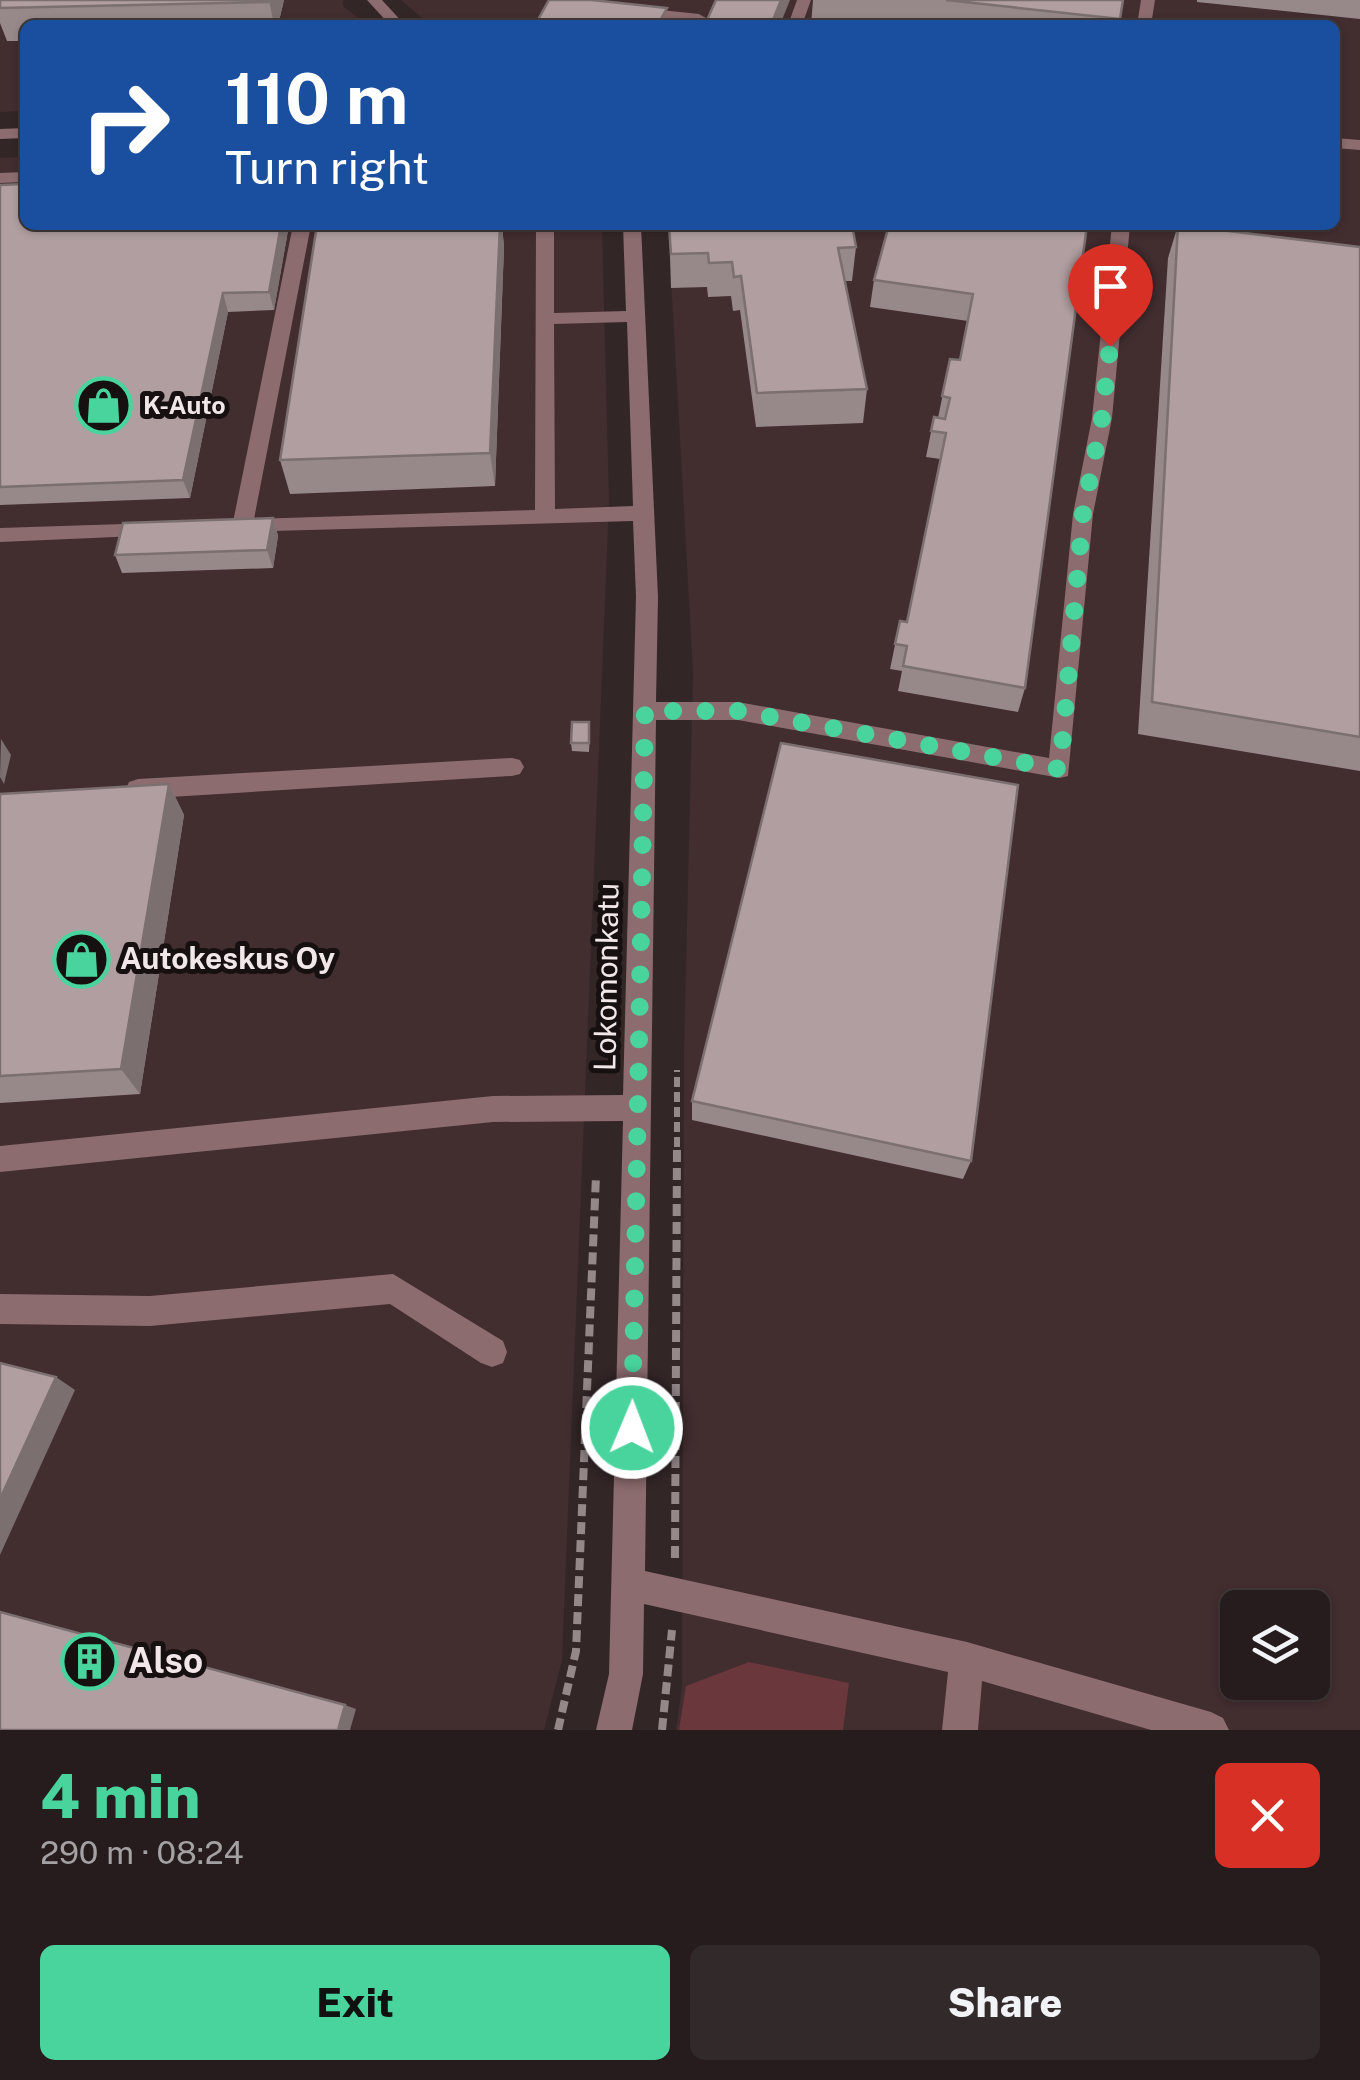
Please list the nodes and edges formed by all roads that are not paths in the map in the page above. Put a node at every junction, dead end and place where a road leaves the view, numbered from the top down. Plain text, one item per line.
1 (374, 0) edge
2 (621, 9) edge
3 (700, 16) edge
4 (393, 20) edge
5 (301, 230) edge
6 (545, 230) edge
7 (632, 230) edge
8 (1121, 230) edge
9 (636, 316) junction
10 (544, 319) junction
11 (644, 513) junction
12 (545, 516) junction
13 (167, 529) edge
14 (0, 535) edge
15 (645, 711) junction
16 (512, 766) dead end
17 (118, 790) edge
18 (637, 1108) junction
19 (0, 1159) edge
20 (0, 1309) edge
21 (492, 1352) dead end
22 (628, 1584) junction
23 (968, 1659) junction
24 (614, 1730) edge
25 (960, 1730) edge
26 (1211, 1730) edge

1 - 4 street
2 - 3 street
5 - 12 street
6 - 10 street
7 - 9 street, Lokomonkatu
8 - 15 street
9 - 10 street
9 - 11 street, Lokomonkatu
10 - 12 street
11 - 12 street
11 - 15 street, Lokomonkatu
13 - 14 street
15 - 18 street, Lokomonkatu
16 - 17 street
18 - 19 street
18 - 22 street, Lokomonkatu
20 - 21 street
22 - 23 street
22 - 24 street, Lokomonkatu
23 - 25 street
23 - 26 street

